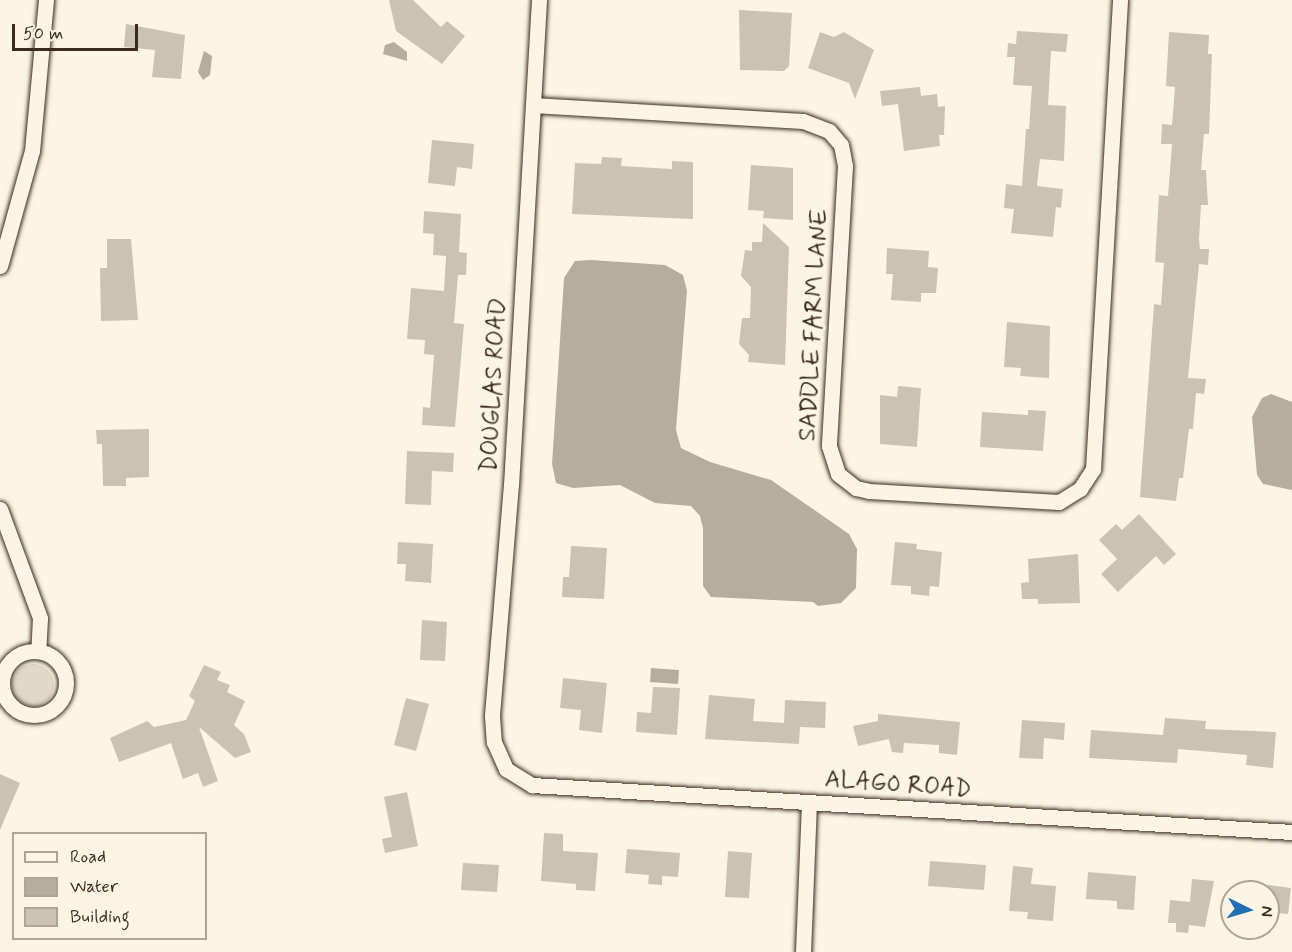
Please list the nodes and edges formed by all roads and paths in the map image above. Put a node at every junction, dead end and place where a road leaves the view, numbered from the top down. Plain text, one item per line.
1 (46, 0) edge
2 (539, 0) edge
3 (1120, 0) edge
4 (532, 105) junction
5 (0, 266) edge
6 (0, 509) edge
7 (38, 651) junction
8 (506, 769) joint
9 (809, 802) junction
10 (1292, 832) edge
11 (803, 952) edge

1 - 5 street
2 - 4 street, DOUGLAS ROAD
3 - 4 street, SADDLE FARM LANE
4 - 8 street, DOUGLAS ROAD
6 - 7 street
7 - 7 street
8 - 9 street, ALAGO ROAD
9 - 10 street, ALAGO ROAD
9 - 11 street

